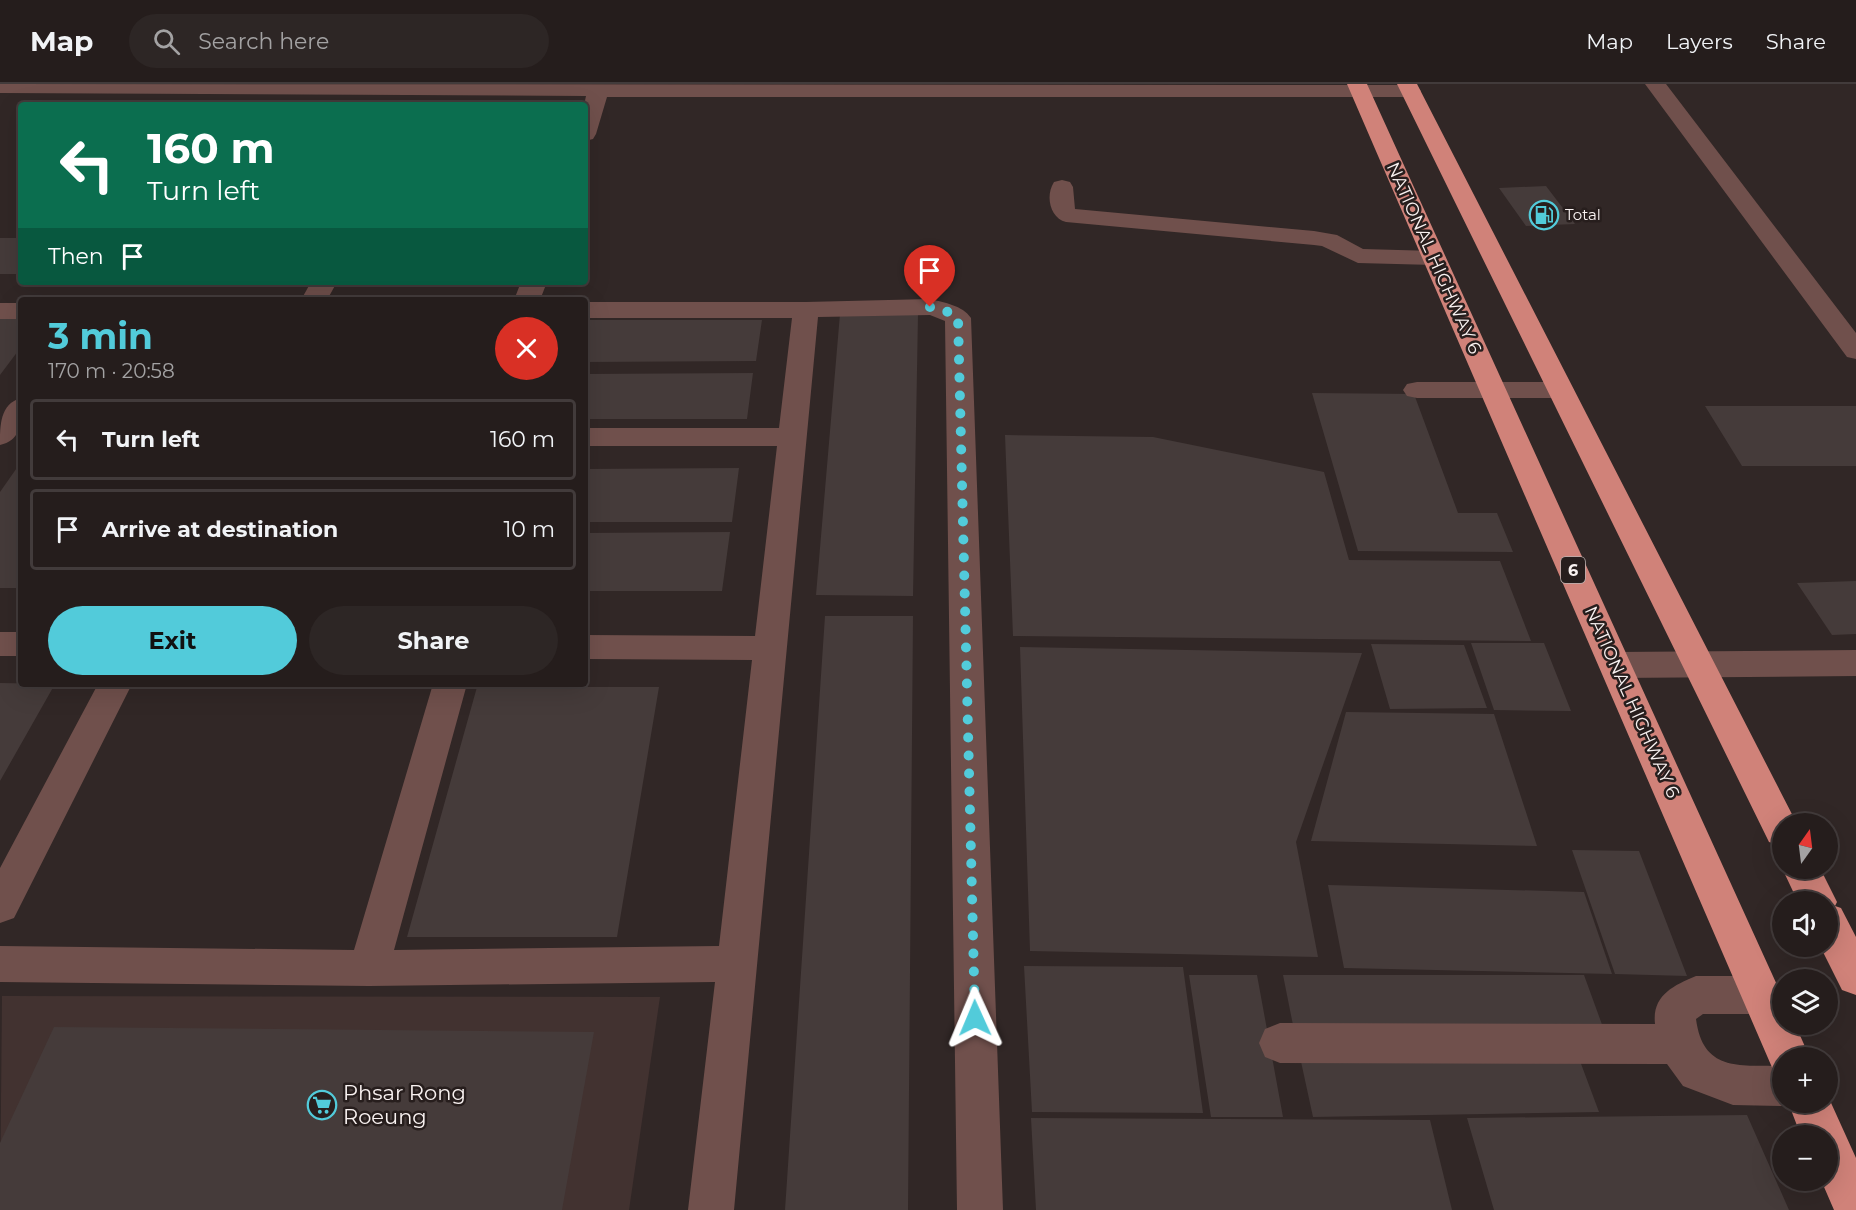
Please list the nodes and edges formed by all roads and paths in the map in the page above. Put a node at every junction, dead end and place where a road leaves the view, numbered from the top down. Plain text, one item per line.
1 (1655, 84) edge
2 (292, 86) edge
3 (0, 87) edge
4 (1358, 87) edge
5 (1409, 87) edge
6 (737, 88) edge
7 (599, 90) junction
8 (588, 125) edge
9 (1062, 187) dead end
10 (1434, 258) junction
11 (588, 310) edge
12 (806, 310) junction
13 (0, 311) edge
14 (18, 311) edge
15 (1856, 351) edge
16 (1417, 390) dead end
17 (1560, 390) junction
18 (1493, 391) junction
19 (18, 412) edge
20 (0, 436) edge
21 (588, 437) edge
22 (793, 437) junction
23 (0, 644) edge
24 (18, 644) edge
25 (588, 647) edge
26 (771, 648) junction
27 (1856, 663) edge
28 (1698, 665) junction
29 (1616, 666) junction
30 (113, 687) edge
31 (449, 687) edge
32 (1773, 813) edge
33 (0, 906) edge
34 (1838, 942) edge
35 (0, 964) edge
36 (737, 964) junction
37 (369, 968) junction
38 (1856, 977) edge
39 (1761, 995) junction
40 (1280, 1042) dead end
41 (1678, 1044) junction
42 (1784, 1047) edge
43 (1772, 1086) edge
44 (1838, 1168) edge
45 (1856, 1209) edge
46 (711, 1210) edge
47 (980, 1210) edge

1 - 15 street
2 - 3 street
2 - 7 street
4 - 5 street
4 - 6 street
4 - 10 highway, NATIONAL HIGHWAY 6 / 6
5 - 17 highway
6 - 7 street
7 - 8 street
9 - 10 street
10 - 18 highway, NATIONAL HIGHWAY 6 / 6
11 - 12 street
12 - 22 street
12 - 47 street
13 - 14 street
16 - 18 street
17 - 18 street
17 - 28 highway
18 - 29 highway, NATIONAL HIGHWAY 6 / 6
19 - 20 street
21 - 22 street
22 - 26 street
23 - 24 street
25 - 26 street
26 - 36 street
27 - 28 street
28 - 29 street
28 - 32 highway
29 - 39 highway, NATIONAL HIGHWAY 6 / 6
30 - 33 street
31 - 37 street
34 - 38 highway
35 - 37 street
36 - 37 street
36 - 46 street
39 - 41 street
39 - 42 highway, NATIONAL HIGHWAY 6 / 6
40 - 41 street
41 - 43 street
44 - 45 highway

